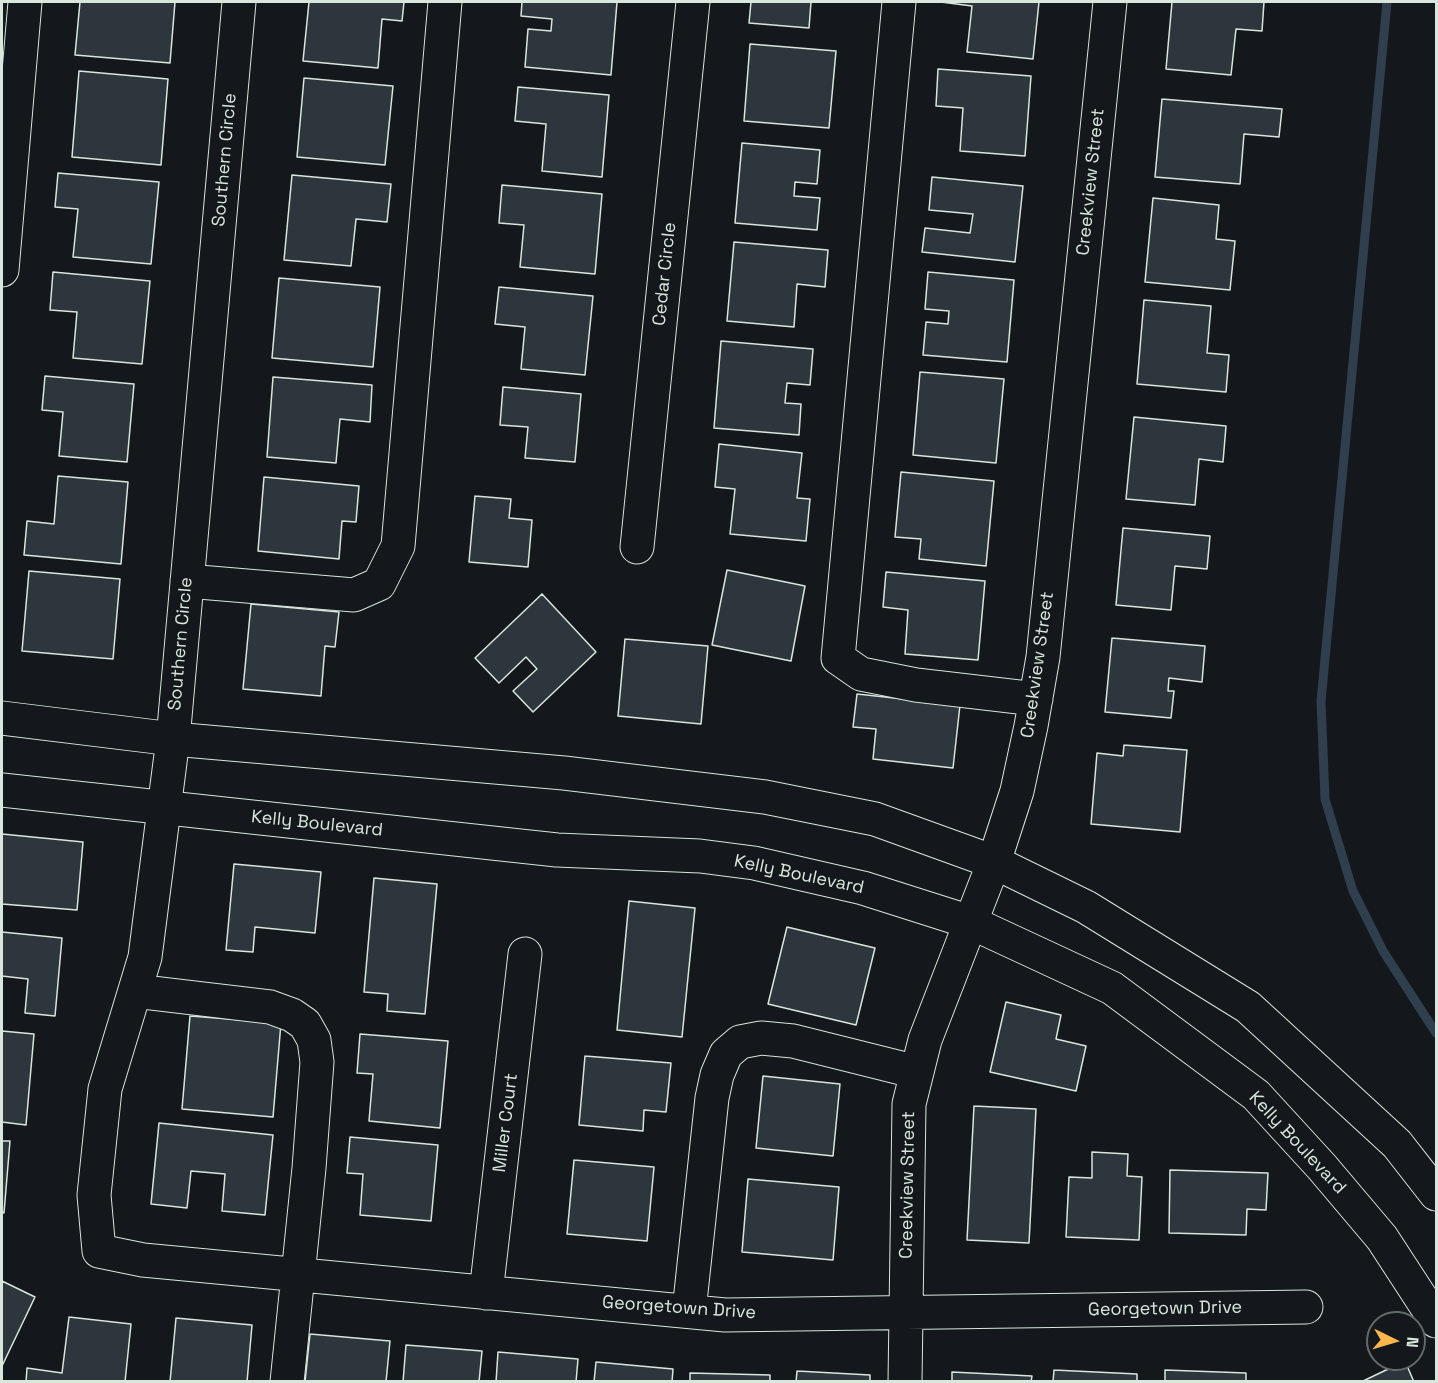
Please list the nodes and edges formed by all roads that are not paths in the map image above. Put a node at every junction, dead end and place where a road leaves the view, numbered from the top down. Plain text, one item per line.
1 (25, 2) edge
2 (239, 2) edge
3 (445, 2) edge
4 (693, 2) edge
5 (899, 2) edge
6 (1110, 2) edge
7 (2, 270) edge
8 (637, 547) dead end
9 (187, 580) junction
10 (1036, 699) junction
11 (2, 718) edge
12 (173, 739) junction
13 (2, 790) edge
14 (165, 808) junction
15 (994, 862) junction
16 (970, 922) junction
17 (525, 954) dead end
18 (135, 991) junction
19 (917, 1072) junction
20 (1437, 1194) edge
21 (127, 1257) joint
22 (298, 1275) junction
23 (486, 1293) junction
24 (1306, 1307) dead end
25 (689, 1311) junction
26 (907, 1312) junction
27 (1437, 1321) edge
28 (287, 1382) edge
29 (905, 1382) edge

1 - 7 street
2 - 9 street, Southern Circle
3 - 9 street
4 - 8 street, Cedar Circle
5 - 10 street
6 - 10 street, Creekview Street
9 - 12 street, Southern Circle
10 - 15 street, Creekview Street
11 - 12 street
12 - 14 street, Southern Circle
12 - 15 street
13 - 14 street, Kelly Boulevard
14 - 16 street, Kelly Boulevard
14 - 18 street, Southern Circle
15 - 16 street, Creekview Street
15 - 20 street
16 - 19 street, Creekview Street
16 - 27 street, Kelly Boulevard
17 - 23 street, Miller Court
18 - 21 street, Southern Circle
18 - 22 street
19 - 25 street
19 - 26 street, Creekview Street
21 - 22 street, Georgetown Drive
22 - 23 street, Georgetown Drive
22 - 28 street
23 - 25 street, Georgetown Drive
24 - 26 street, Georgetown Drive
25 - 26 street, Georgetown Drive
26 - 29 street, Creekview Street

